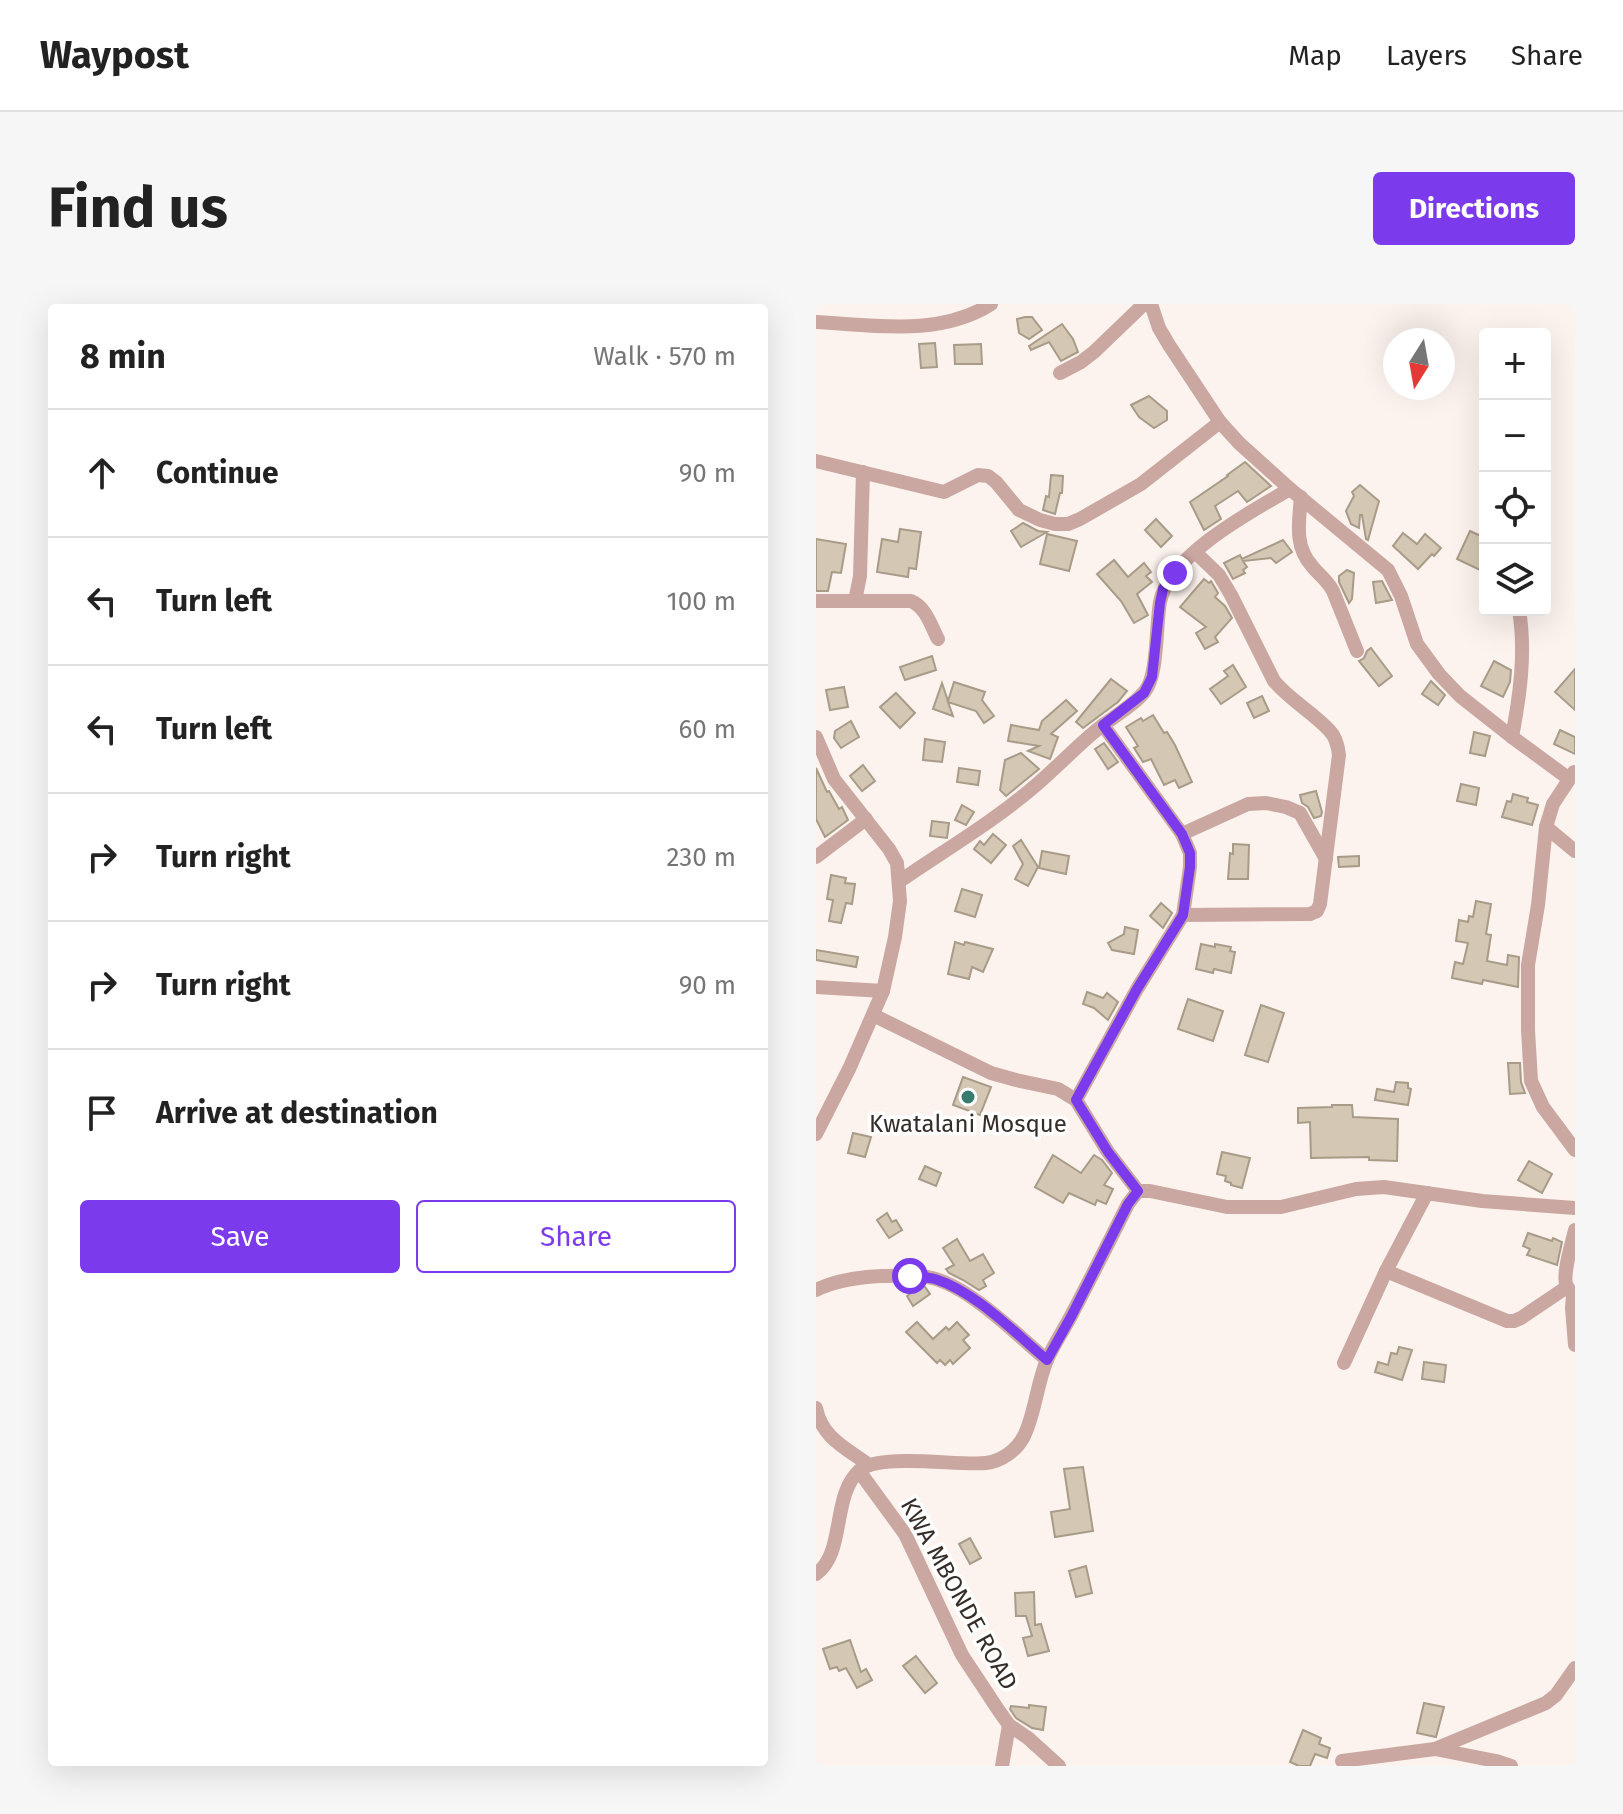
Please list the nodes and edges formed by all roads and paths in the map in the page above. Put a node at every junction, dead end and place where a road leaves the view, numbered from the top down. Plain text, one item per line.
1 (991, 304) edge
2 (1144, 304) edge
3 (1151, 304) edge
4 (816, 322) edge
5 (1060, 373) dead end
6 (1220, 422) junction
7 (816, 461) edge
8 (863, 472) junction
9 (1296, 493) junction
10 (1195, 552) junction
11 (816, 601) edge
12 (855, 601) junction
13 (1520, 616) edge
14 (938, 639) dead end
15 (1357, 651) dead end
16 (1103, 725) junction
17 (816, 737) edge
18 (1512, 737) junction
19 (1572, 775) edge
20 (866, 819) junction
21 (1546, 827) junction
22 (1182, 834) junction
23 (1575, 851) edge
24 (816, 857) edge
25 (1326, 860) junction
26 (900, 881) junction
27 (1183, 915) junction
28 (816, 987) edge
29 (883, 991) junction
30 (873, 1015) junction
31 (1076, 1100) junction
32 (816, 1134) edge
33 (1575, 1150) edge
34 (1138, 1191) junction
35 (1427, 1193) junction
36 (1575, 1208) edge
37 (1575, 1230) edge
38 (1386, 1271) junction
39 (1567, 1287) junction
40 (816, 1290) edge
41 (1575, 1345) edge
42 (1047, 1360) junction
43 (1344, 1363) dead end
44 (816, 1408) edge
45 (864, 1468) junction
46 (816, 1574) edge
47 (1575, 1668) edge
48 (1009, 1725) junction
49 (1435, 1749) junction
50 (1342, 1761) dead end
51 (1002, 1766) edge
52 (1059, 1766) edge
53 (1511, 1766) edge

1 - 4 street
2 - 5 street
3 - 6 street
6 - 8 street
6 - 9 street
7 - 8 street
8 - 12 street
9 - 10 street
9 - 15 street
9 - 18 street
10 - 16 street
10 - 25 street
11 - 12 street
12 - 14 street
13 - 18 street
16 - 22 street
16 - 26 street
17 - 20 street
18 - 19 street
19 - 21 street
20 - 24 street
20 - 26 street
21 - 23 street
21 - 33 street
22 - 25 street
22 - 27 street
25 - 27 street
26 - 29 street
27 - 31 street
28 - 29 street
29 - 30 street
30 - 31 street
30 - 32 street
31 - 34 street
34 - 35 street
34 - 42 street
35 - 36 street
35 - 38 street
37 - 39 street
38 - 39 street
38 - 43 street
39 - 41 street
40 - 42 street
42 - 45 street
44 - 45 street, KWA MBONDE ROAD
45 - 46 street
45 - 48 street, KWA MBONDE ROAD
47 - 49 street
48 - 51 street
48 - 52 street, KWA MBONDE ROAD
49 - 50 street
49 - 53 street

